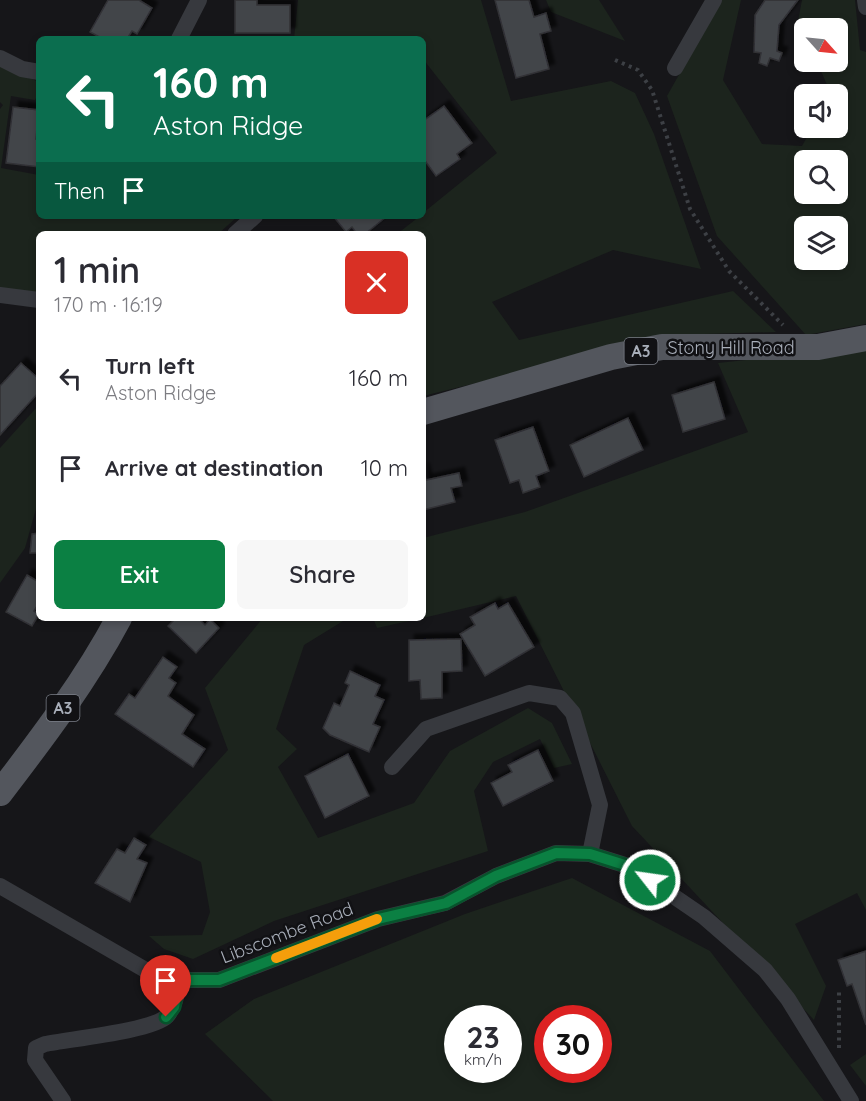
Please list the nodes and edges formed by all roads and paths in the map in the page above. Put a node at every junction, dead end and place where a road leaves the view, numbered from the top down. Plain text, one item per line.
1 (199, 0) edge
2 (714, 0) edge
3 (865, 0) edge
4 (866, 7) edge
5 (181, 36) edge
6 (0, 58) edge
7 (615, 60) dead end
8 (675, 68) dead end
9 (36, 71) edge
10 (252, 219) edge
11 (238, 231) edge
12 (0, 295) edge
13 (36, 300) edge
14 (866, 338) edge
15 (805, 347) junction
16 (426, 411) edge
17 (117, 621) edge
18 (392, 767) dead end
19 (0, 793) edge
20 (590, 854) junction
21 (0, 886) edge
22 (179, 980) junction
23 (840, 992) dead end
24 (838, 1082) junction
25 (63, 1101) edge
26 (850, 1101) edge

1 - 5 street
2 - 8 street
3 - 4 street
6 - 9 street
7 - 15 path
10 - 11 street
12 - 13 street
14 - 15 main road, Stony Hill Road / A3
15 - 16 main road, Stony Hill Road / A3
17 - 19 main road, A3
18 - 20 street
20 - 22 street, Libscombe Road
20 - 24 street, Libscombe Road
21 - 22 street, Libscombe Road
22 - 25 street
23 - 24 path
24 - 26 street, Libscombe Road

